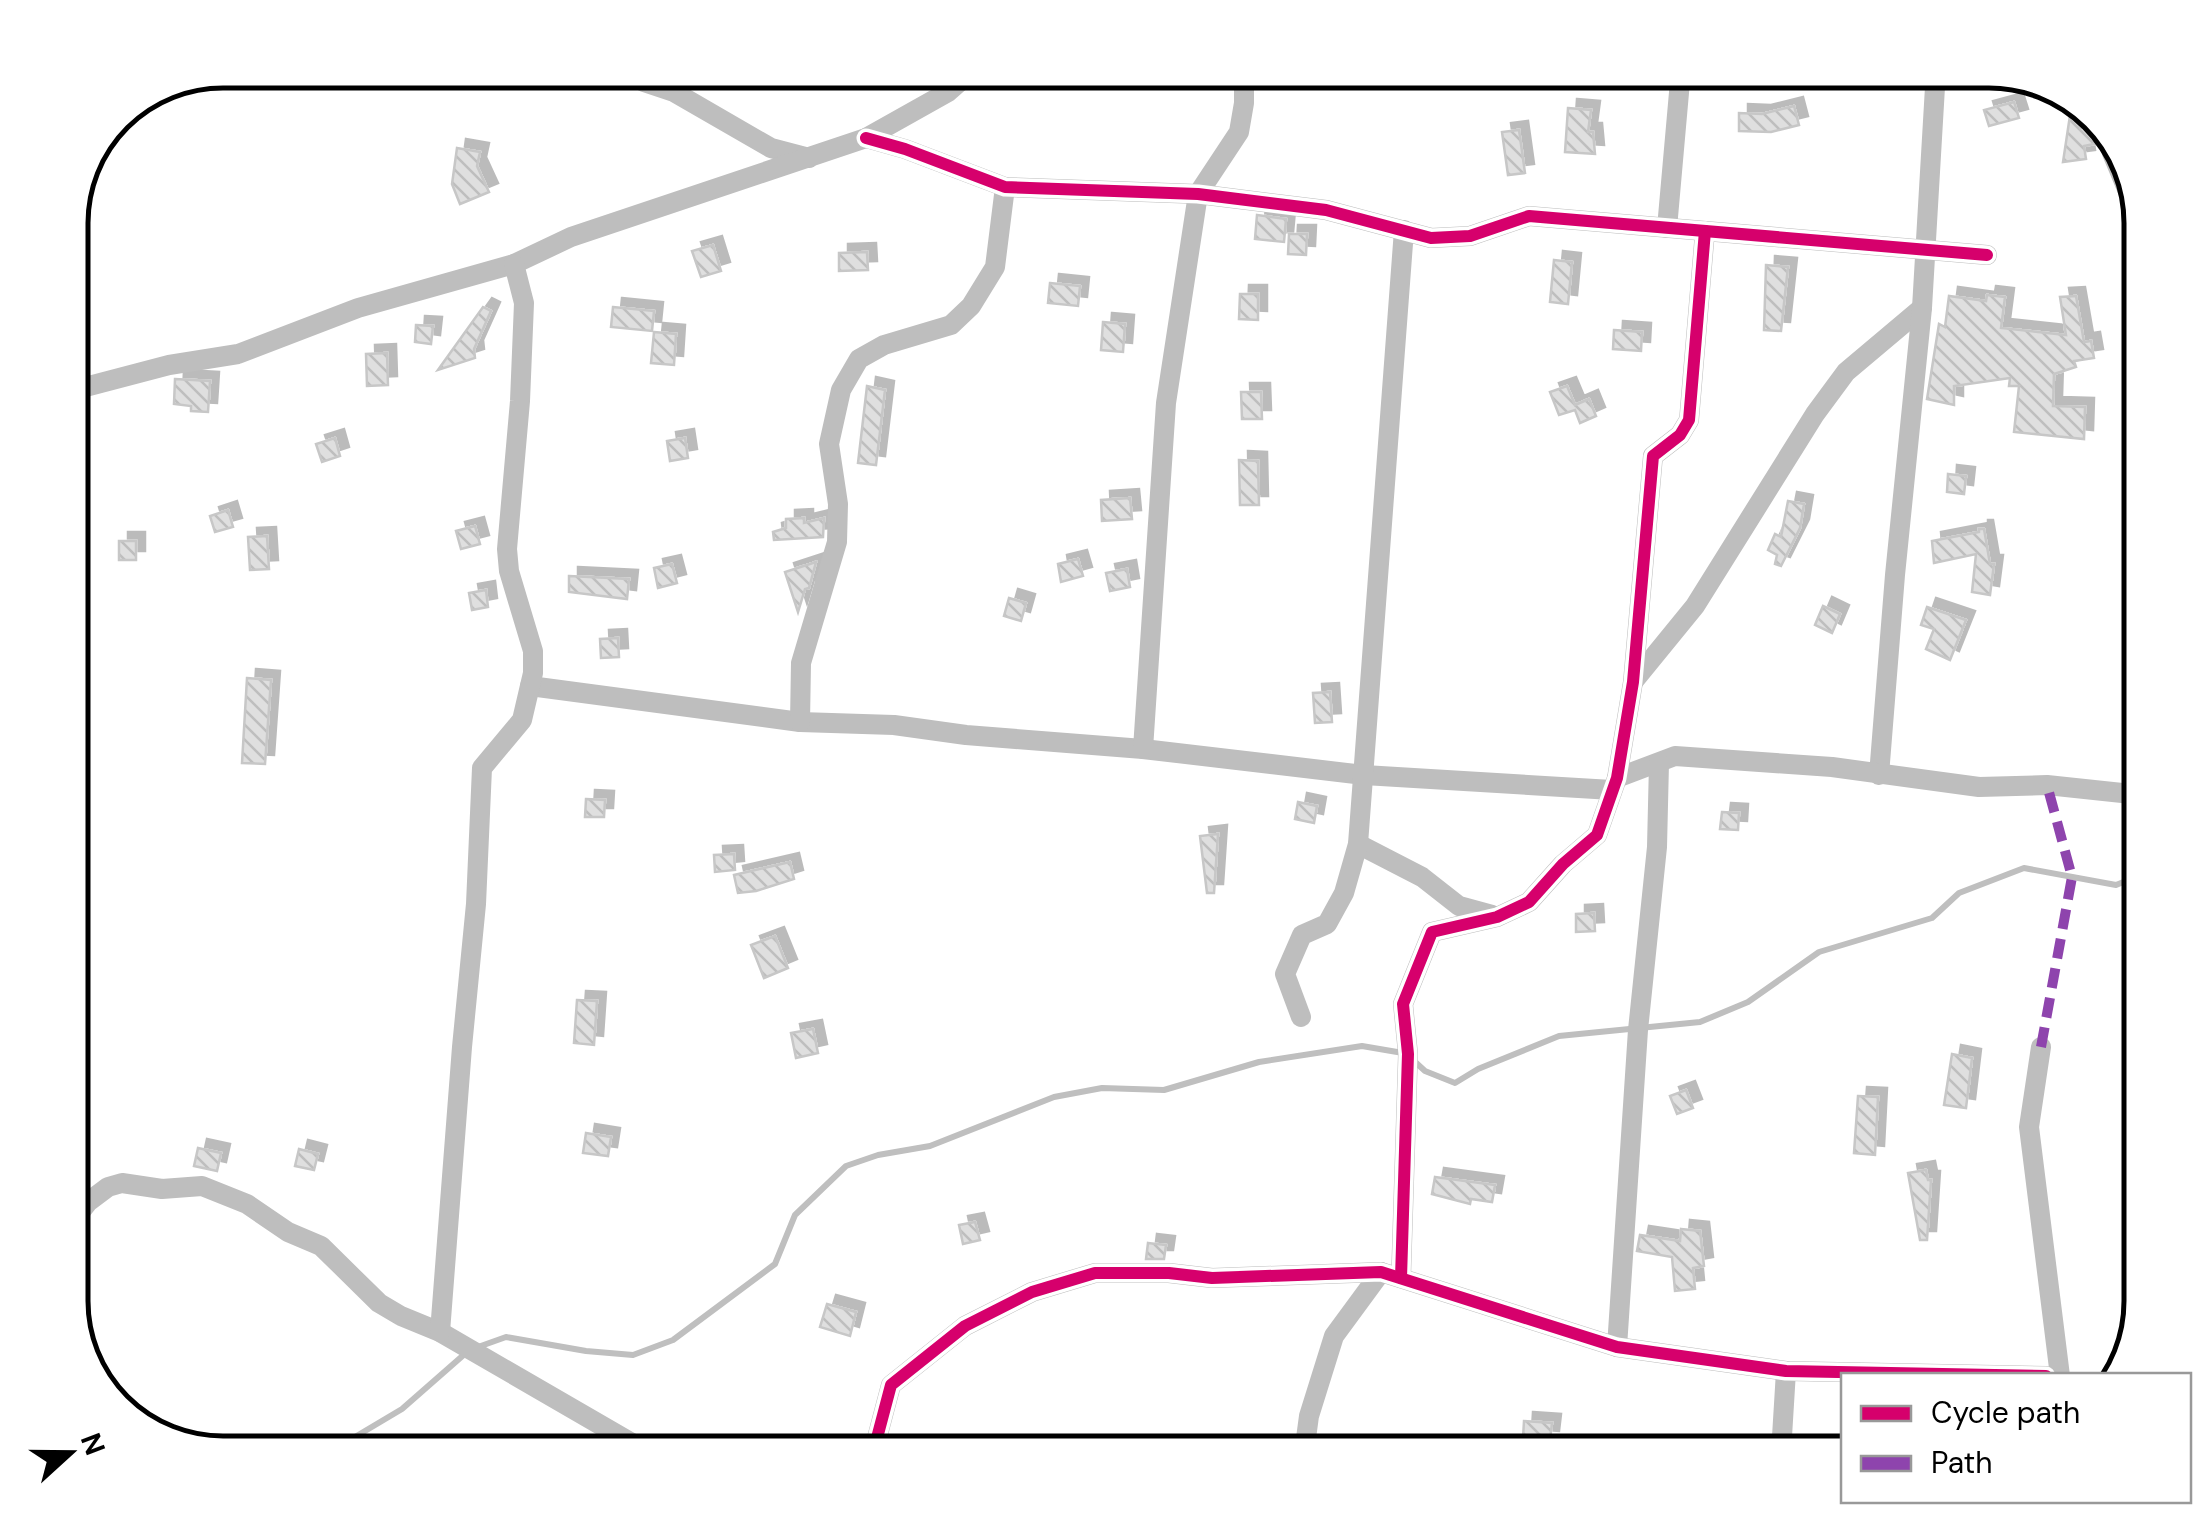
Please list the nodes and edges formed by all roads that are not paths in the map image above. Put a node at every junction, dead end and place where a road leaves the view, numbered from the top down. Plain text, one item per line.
1 (662, 88) edge
2 (953, 88) edge
3 (1244, 88) edge
4 (1679, 88) edge
5 (1935, 88) edge
6 (866, 138) junction
7 (808, 158) junction
8 (1005, 188) junction
9 (1198, 194) junction
10 (1667, 228) junction
11 (1404, 230) junction
12 (1706, 232) junction
13 (1923, 250) junction
14 (1987, 255) dead end
15 (514, 264) junction
16 (1922, 308) junction
17 (88, 386) edge
18 (1633, 682) junction
19 (530, 686) junction
20 (800, 722) junction
21 (1142, 749) junction
22 (1659, 763) junction
23 (1364, 775) junction
24 (1879, 775) junction
25 (1614, 784) junction
26 (2124, 793) edge
27 (1358, 844) junction
28 (1498, 917) junction
29 (1300, 1017) dead end
30 (2042, 1047) dead end
31 (88, 1202) edge
32 (1391, 1275) junction
33 (440, 1332) junction
34 (1617, 1346) junction
35 (1786, 1370) junction
36 (1916, 1373) edge
37 (2060, 1373) edge
38 (620, 1436) edge
39 (876, 1436) edge
40 (1306, 1436) edge
41 (1781, 1436) edge

1 - 7 street
2 - 6 street
3 - 9 street
4 - 10 street
5 - 13 street
6 - 7 street
6 - 8 street
7 - 15 street
8 - 9 street
8 - 20 street
9 - 11 street
9 - 21 street
10 - 11 street
10 - 12 street
11 - 23 street
12 - 13 street
12 - 18 street
13 - 14 street
13 - 16 street
15 - 17 street
15 - 19 street
16 - 18 street
16 - 24 street
18 - 25 street
19 - 20 street
19 - 33 street
20 - 21 street
21 - 23 street
22 - 24 street
22 - 25 street
22 - 34 street
23 - 25 street
23 - 27 street
24 - 26 street
25 - 28 street
27 - 28 street
27 - 29 street
28 - 32 street
30 - 37 street
31 - 33 street
32 - 34 street
32 - 39 street
32 - 40 street
33 - 38 street
34 - 35 street
35 - 36 street
35 - 41 street

